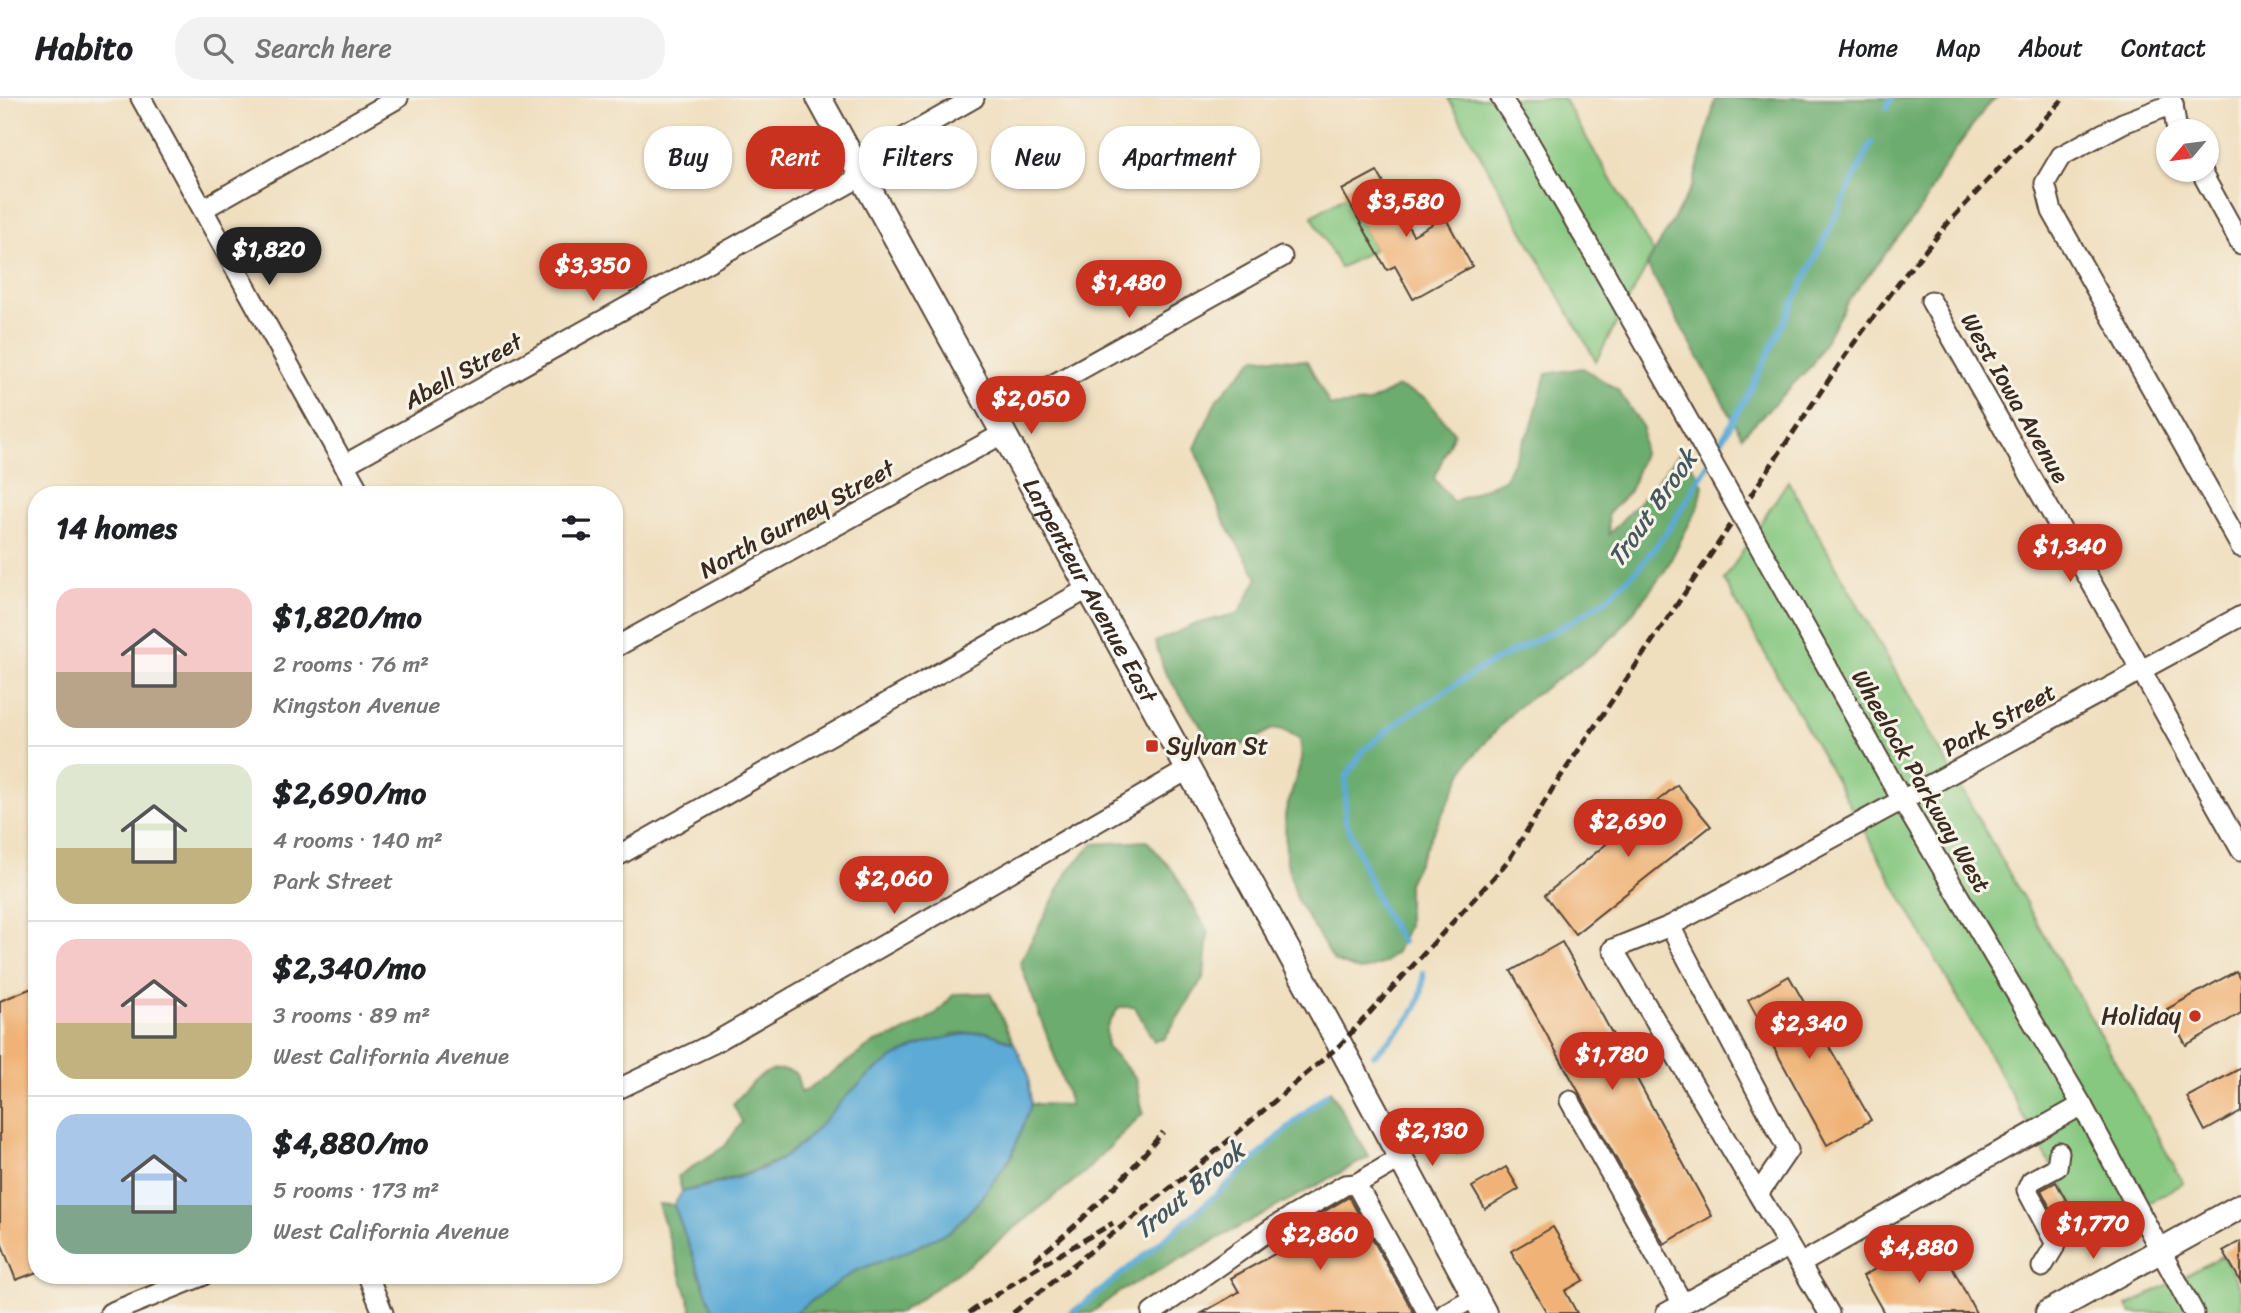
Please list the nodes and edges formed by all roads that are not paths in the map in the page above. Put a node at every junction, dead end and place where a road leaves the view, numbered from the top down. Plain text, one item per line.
1 (141, 98) edge
2 (398, 98) edge
3 (819, 98) edge
4 (974, 98) edge
5 (1501, 98) edge
6 (2176, 101) edge
7 (2176, 119) edge
8 (929, 126) edge
9 (859, 170) joint
10 (2207, 182) edge
11 (869, 189) edge
12 (203, 209) junction
13 (2241, 244) edge
14 (1282, 257) dead end
15 (1931, 301) dead end
16 (999, 425) junction
17 (344, 465) junction
18 (356, 486) edge
19 (2241, 547) edge
20 (1089, 587) junction
21 (2241, 616) edge
22 (623, 644) edge
23 (2141, 670) junction
24 (1189, 769) junction
25 (1902, 800) junction
26 (2241, 850) edge
27 (623, 853) edge
28 (1670, 926) junction
29 (623, 1087) edge
30 (1570, 1101) dead end
31 (2082, 1105) junction
32 (2059, 1152) dead end
33 (1401, 1158) junction
34 (1356, 1184) junction
35 (1761, 1199) junction
36 (2241, 1206) edge
37 (1789, 1246) junction
38 (2160, 1250) junction
39 (1800, 1265) junction
40 (2042, 1267) dead end
41 (182, 1284) edge
42 (371, 1284) edge
43 (1479, 1305) edge
44 (1675, 1308) edge
45 (110, 1313) edge
46 (383, 1313) edge
47 (1152, 1313) edge
48 (1428, 1313) edge
49 (1446, 1313) edge
50 (1829, 1313) edge
51 (2048, 1313) edge
52 (2194, 1313) edge

1 - 12 street
2 - 12 street
3 - 9 main road, Larpenteur Avenue East
4 - 8 street, Abell Street
5 - 25 street, Wheelock Parkway West, bridge
6 - 7 street
6 - 19 street
9 - 17 street, Abell Street
10 - 13 street
11 - 16 main road, Larpenteur Avenue East
12 - 17 street
14 - 16 street, North Gurney Street
15 - 23 street, West Iowa Avenue
16 - 20 main road, Larpenteur Avenue East
16 - 22 street, North Gurney Street
17 - 18 street
20 - 24 main road, Larpenteur Avenue East
20 - 27 street
21 - 23 street, Park Street
23 - 25 street, Park Street
23 - 26 street, West Iowa Avenue
24 - 29 street
24 - 33 main road, Larpenteur Avenue East
25 - 28 street, Park Street
25 - 31 street, Wheelock Parkway West
28 - 35 street
28 - 35 street, Park Street
30 - 44 street
31 - 38 street, Wheelock Parkway West
31 - 39 street
32 - 40 street
33 - 34 street
33 - 43 main road, Larpenteur Avenue East
34 - 47 street
34 - 48 street
35 - 37 street
36 - 38 main road
37 - 39 street
37 - 44 street
38 - 51 main road
38 - 52 street, Wheelock Parkway West
39 - 50 street
41 - 45 street
42 - 46 street
43 - 49 street

